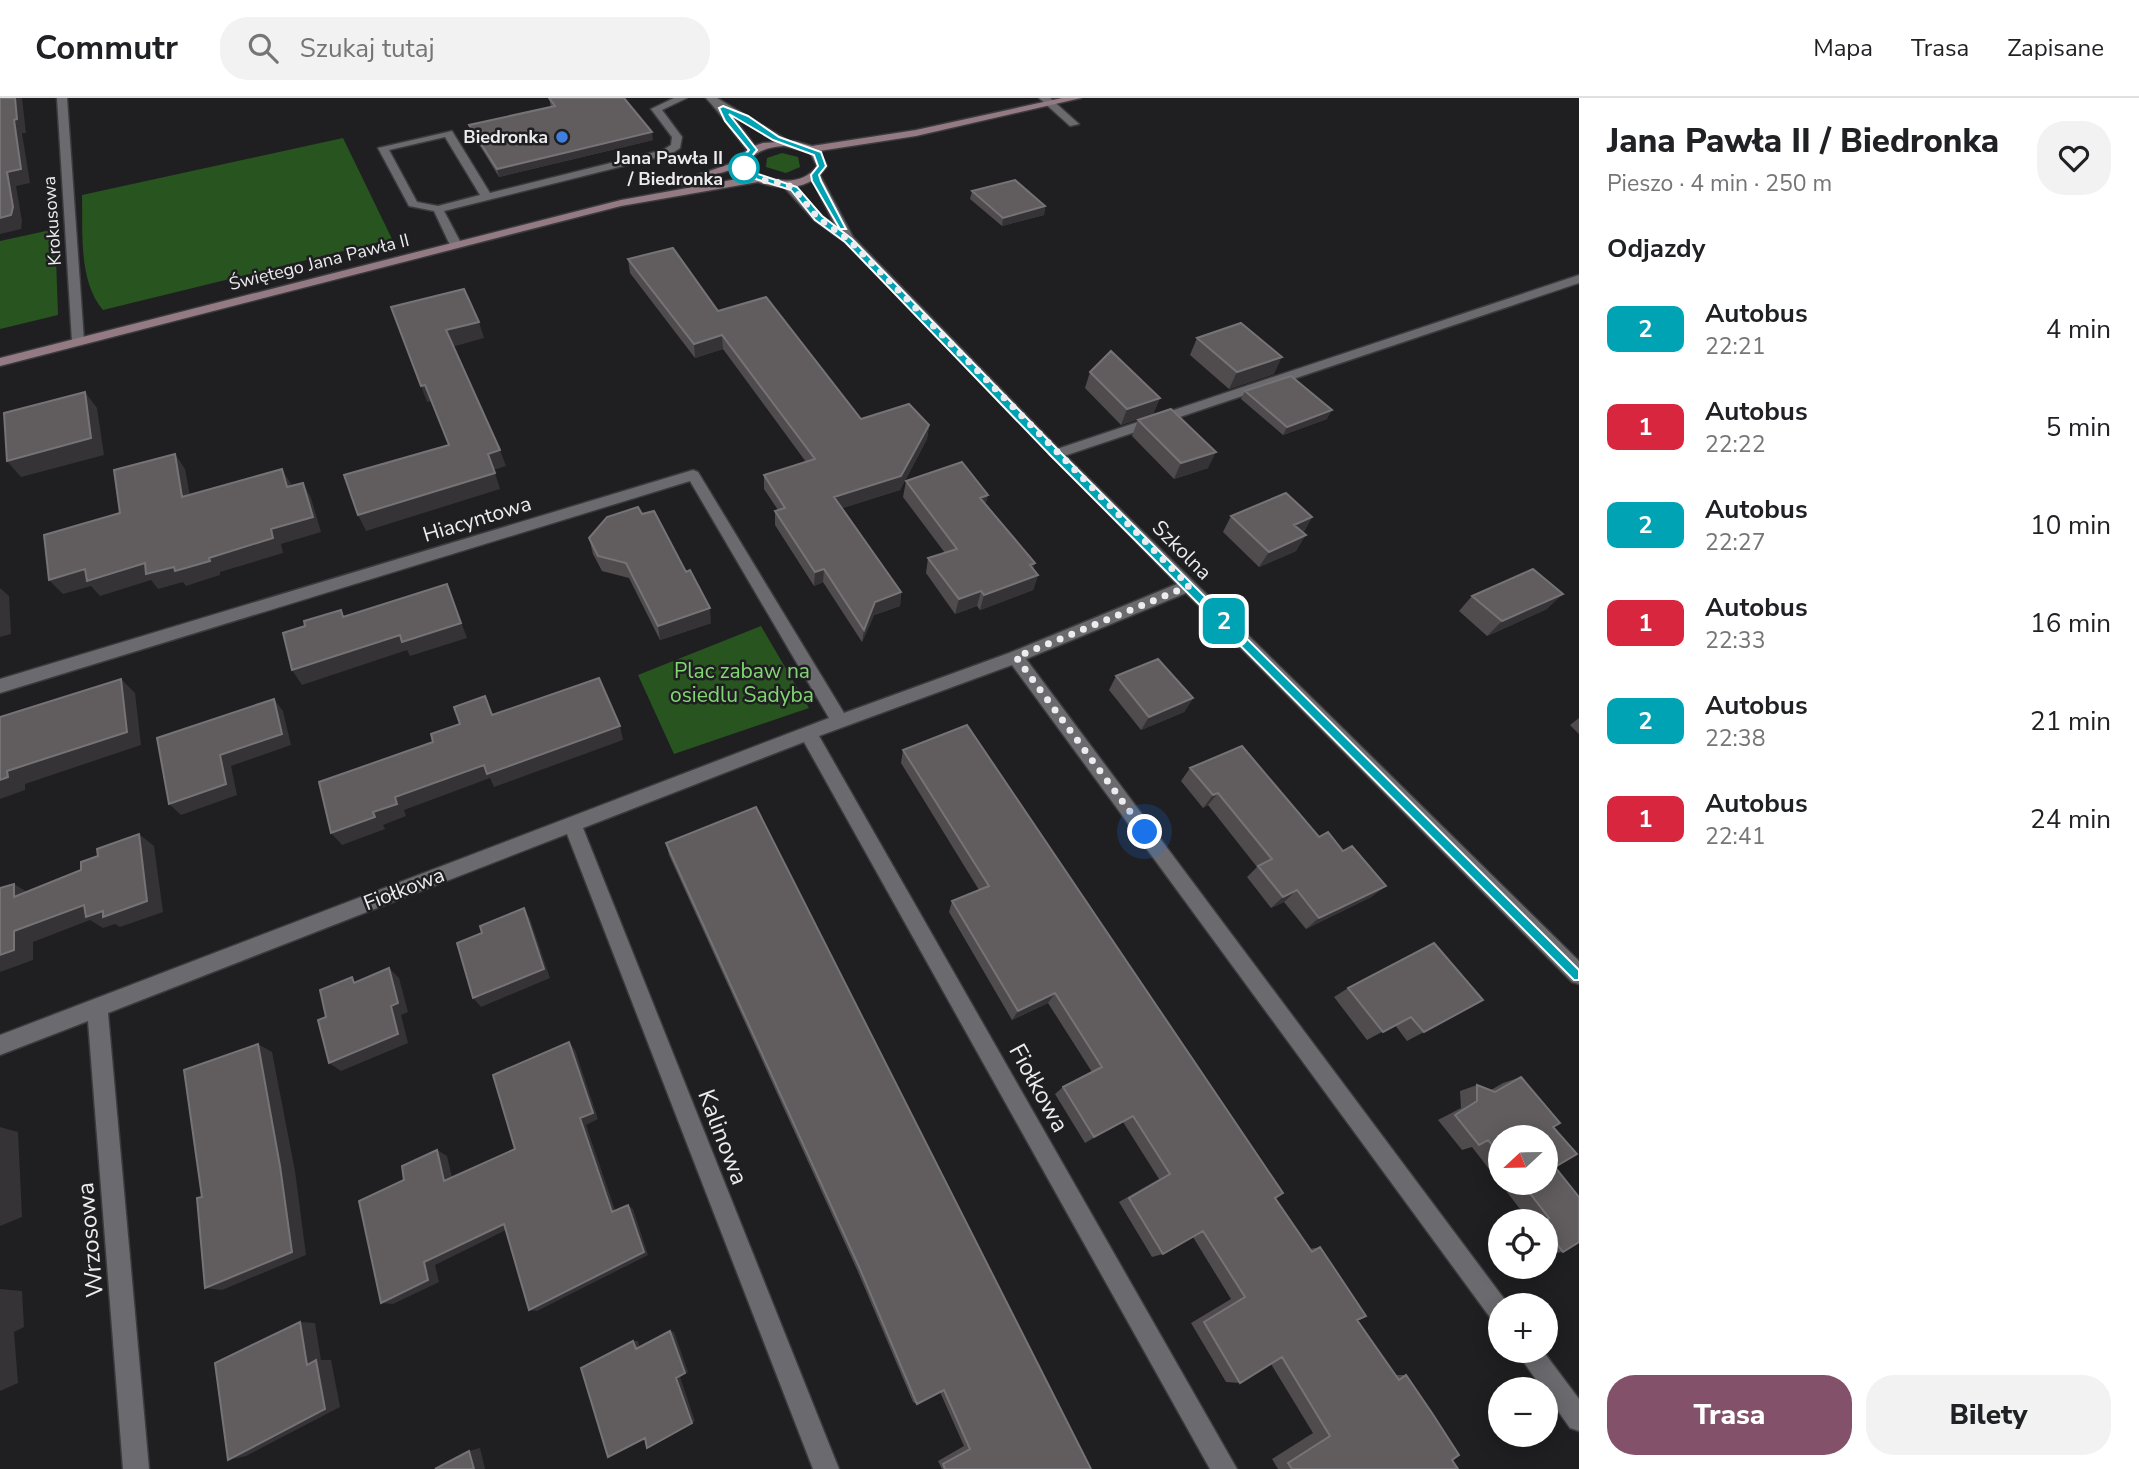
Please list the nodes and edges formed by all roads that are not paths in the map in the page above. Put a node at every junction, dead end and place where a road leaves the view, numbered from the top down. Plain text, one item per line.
1 (62, 98) edge
2 (682, 98) edge
3 (711, 98) edge
4 (1076, 98) edge
5 (1047, 101) edge
6 (723, 108) junction
7 (1074, 124) dead end
8 (916, 134) junction
9 (787, 143) junction
10 (811, 149) junction
11 (753, 150) junction
12 (743, 162) junction
13 (819, 170) junction
14 (757, 179) junction
15 (786, 184) junction
16 (487, 197) junction
17 (646, 197) junction
18 (438, 209) junction
19 (849, 240) junction
20 (456, 245) junction
21 (1579, 279) edge
22 (78, 341) junction
23 (0, 362) edge
24 (1056, 454) junction
25 (1189, 586) junction
26 (1016, 657) junction
27 (0, 686) edge
28 (840, 721) junction
29 (808, 733) junction
30 (572, 824) junction
31 (1579, 975) edge
32 (97, 1007) junction
33 (0, 1045) edge
34 (1488, 1296) edge
35 (1537, 1363) edge
36 (1579, 1419) edge
37 (136, 1469) edge
38 (826, 1469) edge
39 (1224, 1469) edge

1 - 22 street, Krokusowa
2 - 16 street
3 - 6 street
4 - 5 street
5 - 7 street
5 - 8 street
6 - 9 street
6 - 11 street
8 - 10 street
8 - 13 street
9 - 10 street
9 - 11 street
10 - 13 street
11 - 12 street
12 - 14 street
12 - 17 street, Świętego Jana Pawła II
13 - 15 street
13 - 19 street, Szkolna
14 - 15 street, Świętego Jana Pawła II
14 - 17 street, Świętego Jana Pawła II
15 - 19 street, Szkolna
16 - 18 street
16 - 18 street
17 - 20 street, Świętego Jana Pawła II
18 - 20 street
19 - 24 street, Szkolna
20 - 22 street, Świętego Jana Pawła II
21 - 24 street
22 - 23 street, Świętego Jana Pawła II
24 - 25 street, Szkolna
25 - 26 street, Fiołkowa
25 - 31 street, Szkolna
26 - 28 street, Fiołkowa
26 - 34 street
27 - 28 street, Hiacyntowa
28 - 29 street, Fiołkowa
29 - 30 street, Fiołkowa
29 - 39 street, Fiołkowa
30 - 32 street, Fiołkowa
30 - 38 street, Kalinowa
32 - 33 street, Fiołkowa
32 - 37 street, Wrzosowa
35 - 36 street

